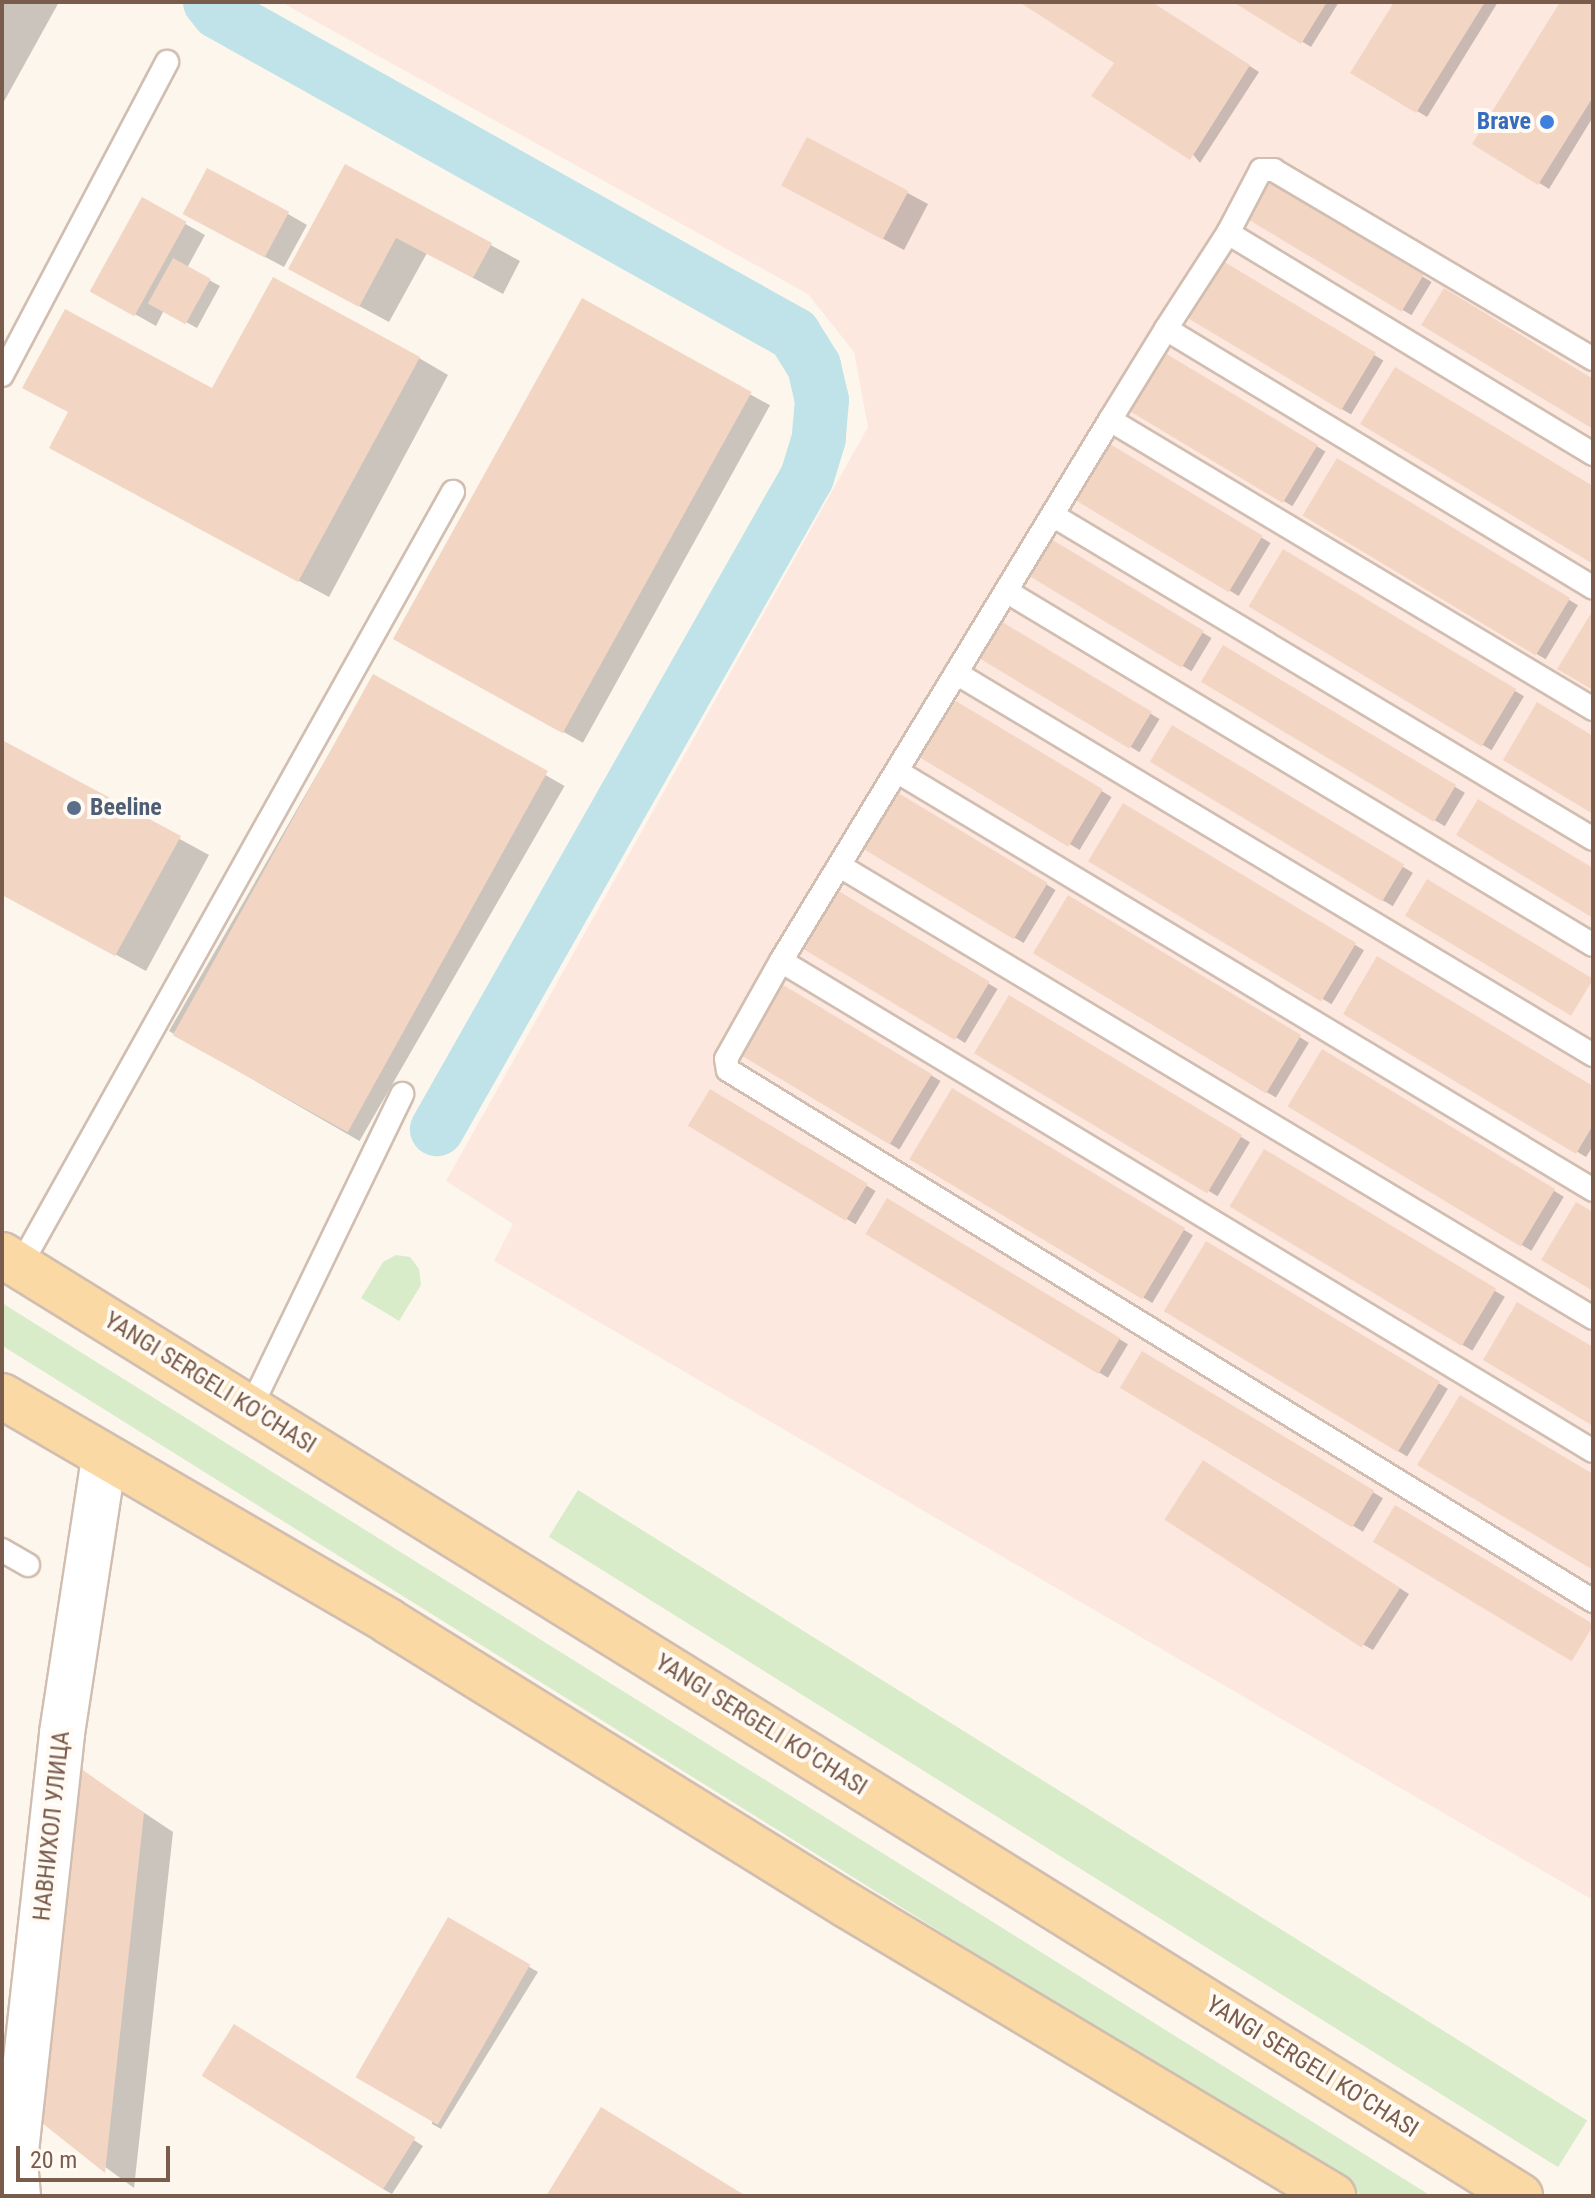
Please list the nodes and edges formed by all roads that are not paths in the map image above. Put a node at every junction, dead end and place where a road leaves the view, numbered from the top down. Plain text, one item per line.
1 (167, 62) dead end
2 (1228, 233) junction
3 (1166, 329) junction
4 (1593, 359) edge
5 (2, 375) edge
6 (1110, 420) junction
7 (1593, 454) edge
8 (453, 492) dead end
9 (1054, 516) junction
10 (1593, 588) edge
11 (1006, 591) junction
12 (956, 673) junction
13 (1593, 709) edge
14 (898, 772) junction
15 (1593, 839) edge
16 (840, 866) junction
17 (1593, 945) edge
18 (781, 961) junction
19 (1593, 1055) edge
20 (402, 1094) dead end
21 (1593, 1190) edge
22 (11, 1261) edge
23 (1593, 1318) edge
24 (2, 1396) edge
25 (250, 1409) junction
26 (1593, 1451) edge
27 (104, 1458) junction
28 (2, 1550) edge
29 (28, 1565) dead end
30 (1593, 1601) edge
31 (12, 2169) edge
32 (1333, 2196) edge
33 (1520, 2196) edge

1 - 5 lane
2 - 3 lane
2 - 4 lane
2 - 7 lane
3 - 6 lane
3 - 10 lane
6 - 9 lane
6 - 13 lane
8 - 22 lane
9 - 11 lane
9 - 15 lane
11 - 12 lane
11 - 17 lane
12 - 14 lane
12 - 19 lane
14 - 16 lane
14 - 21 lane
16 - 18 lane
16 - 23 lane
18 - 26 lane
18 - 30 lane
20 - 25 lane
22 - 25 main road, YANGI SERGELI KO'CHASI
24 - 27 main road
25 - 33 main road, YANGI SERGELI KO'CHASI
27 - 31 street, НАВНИХОЛ УЛИЦА
27 - 32 main road
28 - 29 lane

